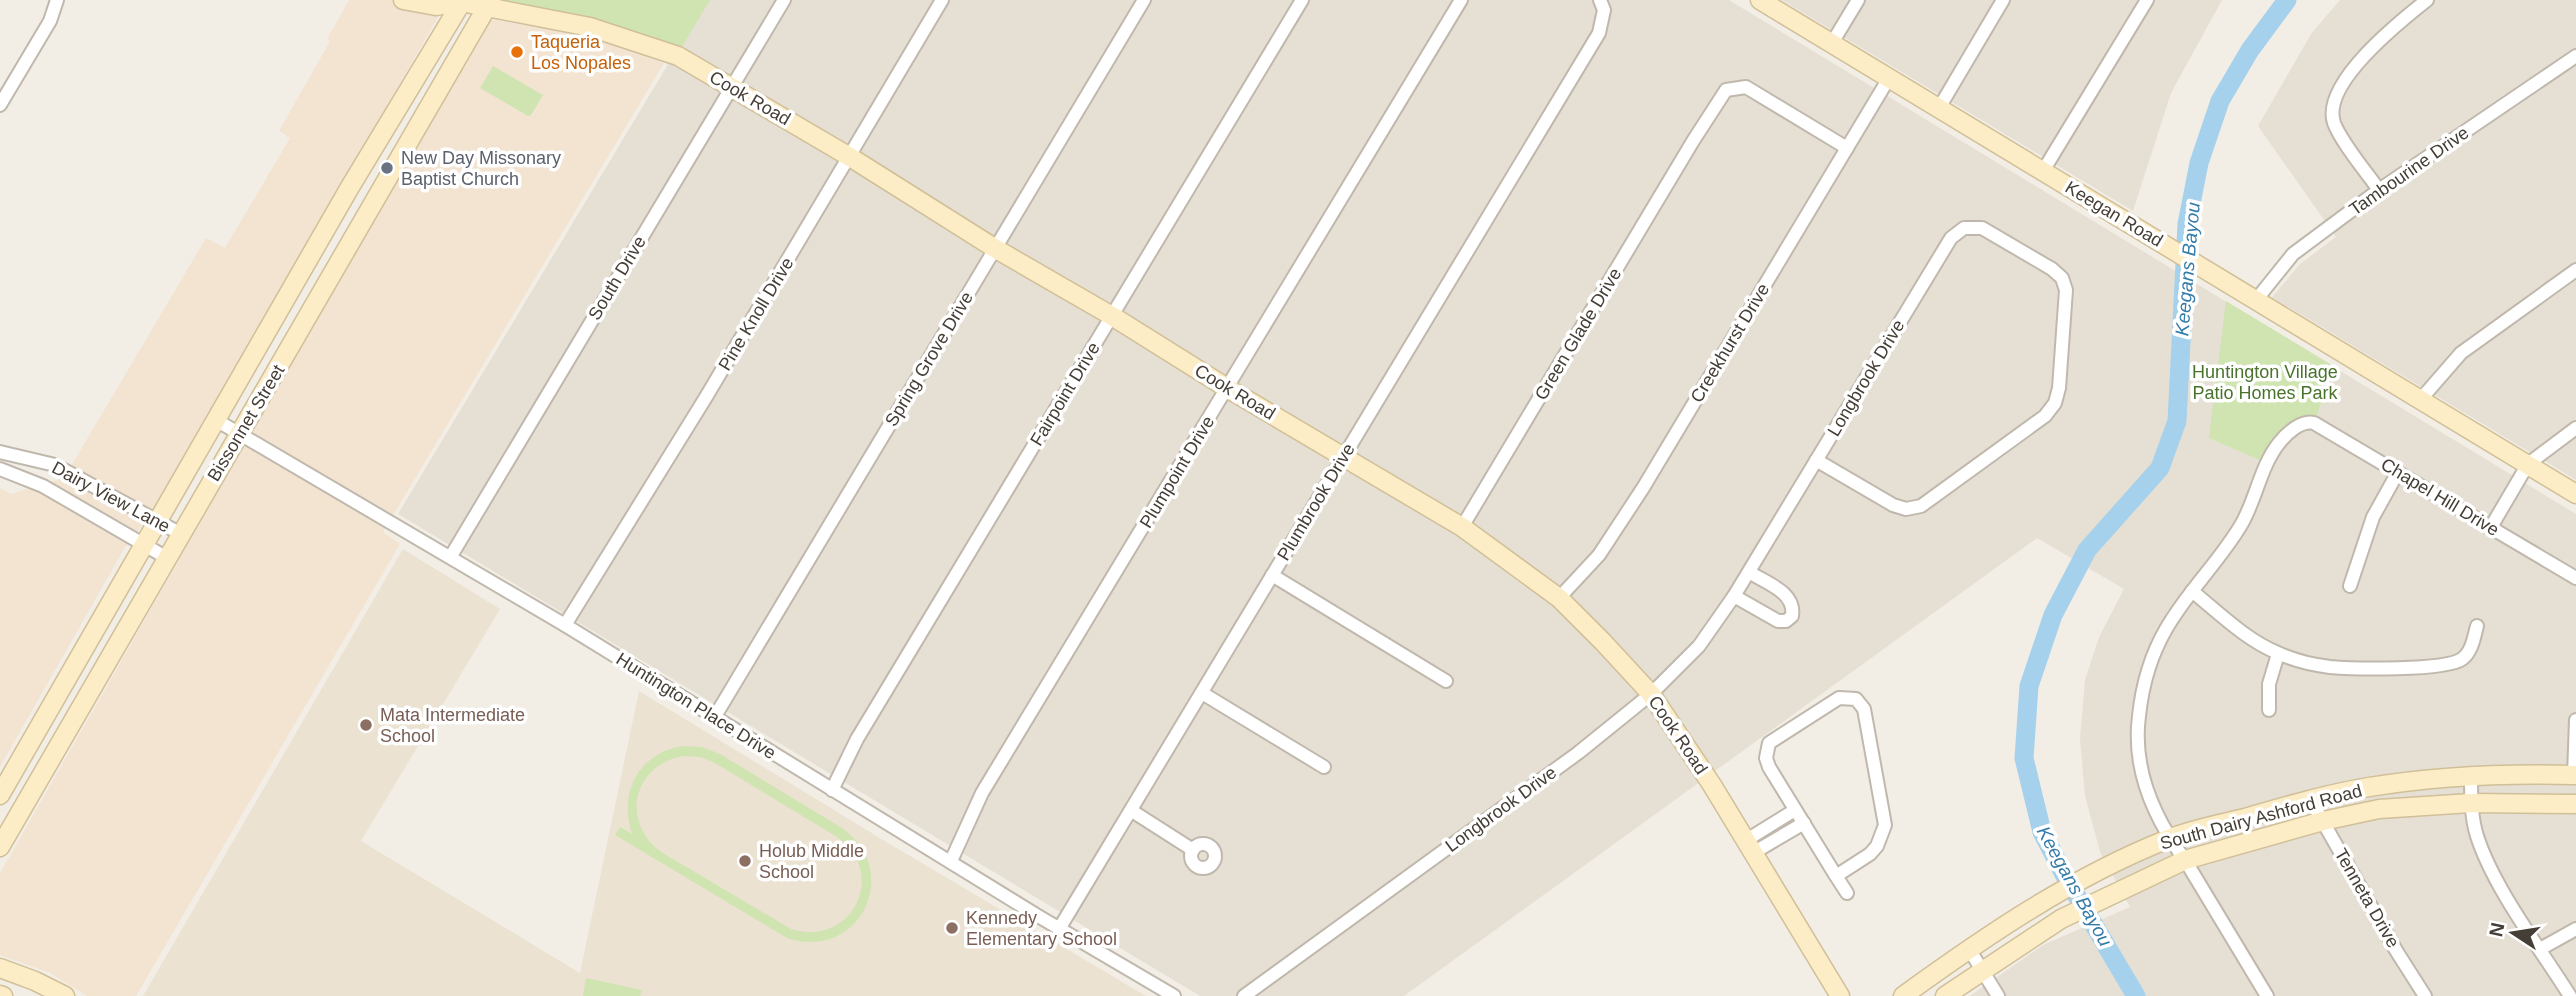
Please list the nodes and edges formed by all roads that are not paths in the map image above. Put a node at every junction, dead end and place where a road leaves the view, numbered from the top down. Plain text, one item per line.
1 (57, 0) edge
2 (403, 0) edge
3 (784, 0) edge
4 (942, 0) edge
5 (1144, 0) edge
6 (1302, 0) edge
7 (1461, 0) edge
8 (1600, 0) edge
9 (1760, 0) edge
10 (1858, 0) edge
11 (2003, 0) edge
12 (2147, 0) edge
13 (2427, 0) edge
14 (461, 1) edge
15 (489, 3) edge
16 (1832, 43) junction
17 (2576, 56) edge
18 (1889, 78) junction
19 (732, 87) junction
20 (0, 105) edge
21 (1938, 108) junction
22 (387, 126) junction
23 (410, 139) junction
24 (1847, 148) junction
25 (850, 157) junction
26 (2043, 171) junction
27 (2379, 190) junction
28 (334, 216) junction
29 (358, 230) junction
30 (996, 249) junction
31 (2576, 270) edge
32 (2256, 300) junction
33 (1112, 316) junction
34 (1227, 388) junction
35 (2421, 399) junction
36 (216, 419) junction
37 (2576, 428) edge
38 (239, 434) junction
39 (0, 452) edge
40 (1342, 456) junction
41 (1816, 460) junction
42 (2528, 464) junction
43 (0, 469) edge
44 (2398, 472) junction
45 (75, 475) junction
46 (2576, 494) edge
47 (63, 497) junction
48 (158, 521) junction
49 (1462, 527) junction
50 (2491, 527) junction
51 (181, 534) junction
52 (144, 545) junction
53 (450, 556) junction
54 (167, 558) junction
55 (1749, 572) junction
56 (1272, 575) junction
57 (2576, 578) edge
58 (2350, 586) dead end
59 (2192, 591) junction
60 (1734, 596) junction
61 (1559, 598) junction
62 (565, 625) junction
63 (2477, 626) dead end
64 (2278, 654) junction
65 (1446, 681) dead end
66 (65, 683) junction
67 (1202, 693) junction
68 (1651, 694) junction
69 (86, 697) junction
70 (2269, 710) dead end
71 (715, 718) junction
72 (2575, 720) edge
73 (1324, 767) dead end
74 (2575, 775) edge
75 (2471, 777) junction
76 (832, 790) junction
77 (0, 795) edge
78 (2310, 799) junction
79 (2471, 803) junction
80 (2576, 804) edge
81 (1795, 810) junction
82 (1132, 811) junction
83 (2323, 821) junction
84 (1804, 823) junction
85 (2169, 838) junction
86 (0, 846) edge
87 (1749, 847) junction
88 (1193, 850) dead end
89 (2185, 860) junction
90 (951, 861) junction
91 (1836, 876) junction
92 (1847, 893) dead end
93 (1059, 929) junction
94 (2576, 929) edge
95 (1969, 949) junction
96 (2539, 949) junction
97 (0, 968) edge
98 (1982, 971) junction
99 (65, 996) edge
100 (1174, 996) edge
101 (1244, 996) edge
102 (1840, 996) edge
103 (1903, 996) edge
104 (1945, 996) edge
105 (1998, 996) edge
106 (2267, 996) edge
107 (2425, 996) edge
108 (2570, 996) edge

1 - 20 street
2 - 14 main road, Cook Road
3 - 19 street, South Drive
4 - 25 street, Pine Knoll Drive
5 - 30 street, Spring Grove Drive
6 - 33 street, Fairpoint Drive
7 - 34 street, Plumpoint Drive
8 - 40 street, Plumbrook Drive
9 - 16 main road, Keegan Road
10 - 16 street
11 - 21 street
12 - 26 street
13 - 27 street
14 - 15 main road, Cook Road
14 - 22 main road, Bissonnet Street
15 - 19 main road, Cook Road
15 - 23 main road, Bissonnet Street
16 - 18 main road, Keegan Road
17 - 27 street, Tambourine Drive
18 - 21 main road, Keegan Road
18 - 24 street, Creekhurst Drive
19 - 25 main road, Cook Road
19 - 53 street, South Drive
21 - 26 main road, Keegan Road
22 - 23 main road
22 - 28 main road, Bissonnet Street
23 - 29 main road, Bissonnet Street
24 - 49 street, Green Glade Drive
24 - 61 street, Creekhurst Drive
25 - 30 main road, Cook Road
25 - 62 street, Pine Knoll Drive
26 - 32 main road, Keegan Road
27 - 32 street, Tambourine Drive
28 - 29 main road
28 - 36 main road, Bissonnet Street
29 - 38 main road, Bissonnet Street
30 - 33 main road, Cook Road
30 - 71 street, Spring Grove Drive
31 - 35 street
32 - 35 main road, Keegan Road
33 - 34 main road, Cook Road
33 - 76 street, Fairpoint Drive
34 - 40 main road, Cook Road
34 - 90 street, Plumpoint Drive
35 - 42 main road, Keegan Road
36 - 38 street, Huntington Place Drive
36 - 48 main road, Bissonnet Street
37 - 42 street
38 - 51 main road, Bissonnet Street
38 - 53 street, Huntington Place Drive
39 - 45 street, Dairy View Lane
40 - 49 main road, Cook Road
40 - 56 street, Plumbrook Drive
41 - 41 street, Longbrook Drive
41 - 55 street, Longbrook Drive
42 - 46 main road, Keegan Road
42 - 50 street
43 - 47 street, Dairy View Lane
44 - 50 street, Chapel Hill Drive
44 - 58 street
44 - 59 street, Chapel Hill Drive
45 - 47 street
45 - 48 street, Dairy View Lane
47 - 52 street, Dairy View Lane
48 - 51 street, Dairy View Lane
48 - 52 main road, Bissonnet Street
49 - 61 main road, Cook Road
50 - 57 street, Chapel Hill Drive
51 - 54 main road, Bissonnet Street
52 - 54 street, Dairy View Lane
52 - 66 main road, Bissonnet Street
53 - 62 street, Huntington Place Drive
54 - 69 main road, Bissonnet Street
55 - 60 street, Longbrook Drive
55 - 60 street
56 - 65 street
56 - 67 street, Plumbrook Drive
59 - 64 street
59 - 85 street
60 - 68 street, Longbrook Drive
61 - 68 main road, Cook Road
62 - 71 street, Huntington Place Drive
63 - 64 street
64 - 70 street
66 - 69 main road
66 - 77 main road, Bissonnet Street
67 - 73 street
67 - 82 street, Plumbrook Drive
68 - 87 main road, Cook Road
68 - 101 street, Longbrook Drive
69 - 86 main road, Bissonnet Street
71 - 76 street, Huntington Place Drive
72 - 74 street
74 - 75 main road, South Dairy Ashford Road
75 - 78 main road, South Dairy Ashford Road
75 - 79 street
76 - 90 street, Huntington Place Drive
78 - 83 street, Tenneta Drive
78 - 85 main road, South Dairy Ashford Road
79 - 80 main road, South Dairy Ashford Road
79 - 83 main road, South Dairy Ashford Road
79 - 96 street
81 - 84 street
81 - 87 street
81 - 91 street
82 - 88 street
82 - 93 street, Plumbrook Drive
83 - 89 main road, South Dairy Ashford Road
83 - 107 street, Tenneta Drive
84 - 87 street
84 - 91 street
85 - 89 street
85 - 95 main road, South Dairy Ashford Road
87 - 102 main road, Cook Road
89 - 98 main road, South Dairy Ashford Road
89 - 106 street
90 - 93 street, Huntington Place Drive
91 - 92 street
93 - 100 street, Huntington Place Drive
94 - 96 street
95 - 98 street
95 - 103 main road, South Dairy Ashford Road
96 - 108 street
97 - 99 main road
98 - 104 main road, South Dairy Ashford Road
98 - 105 street

